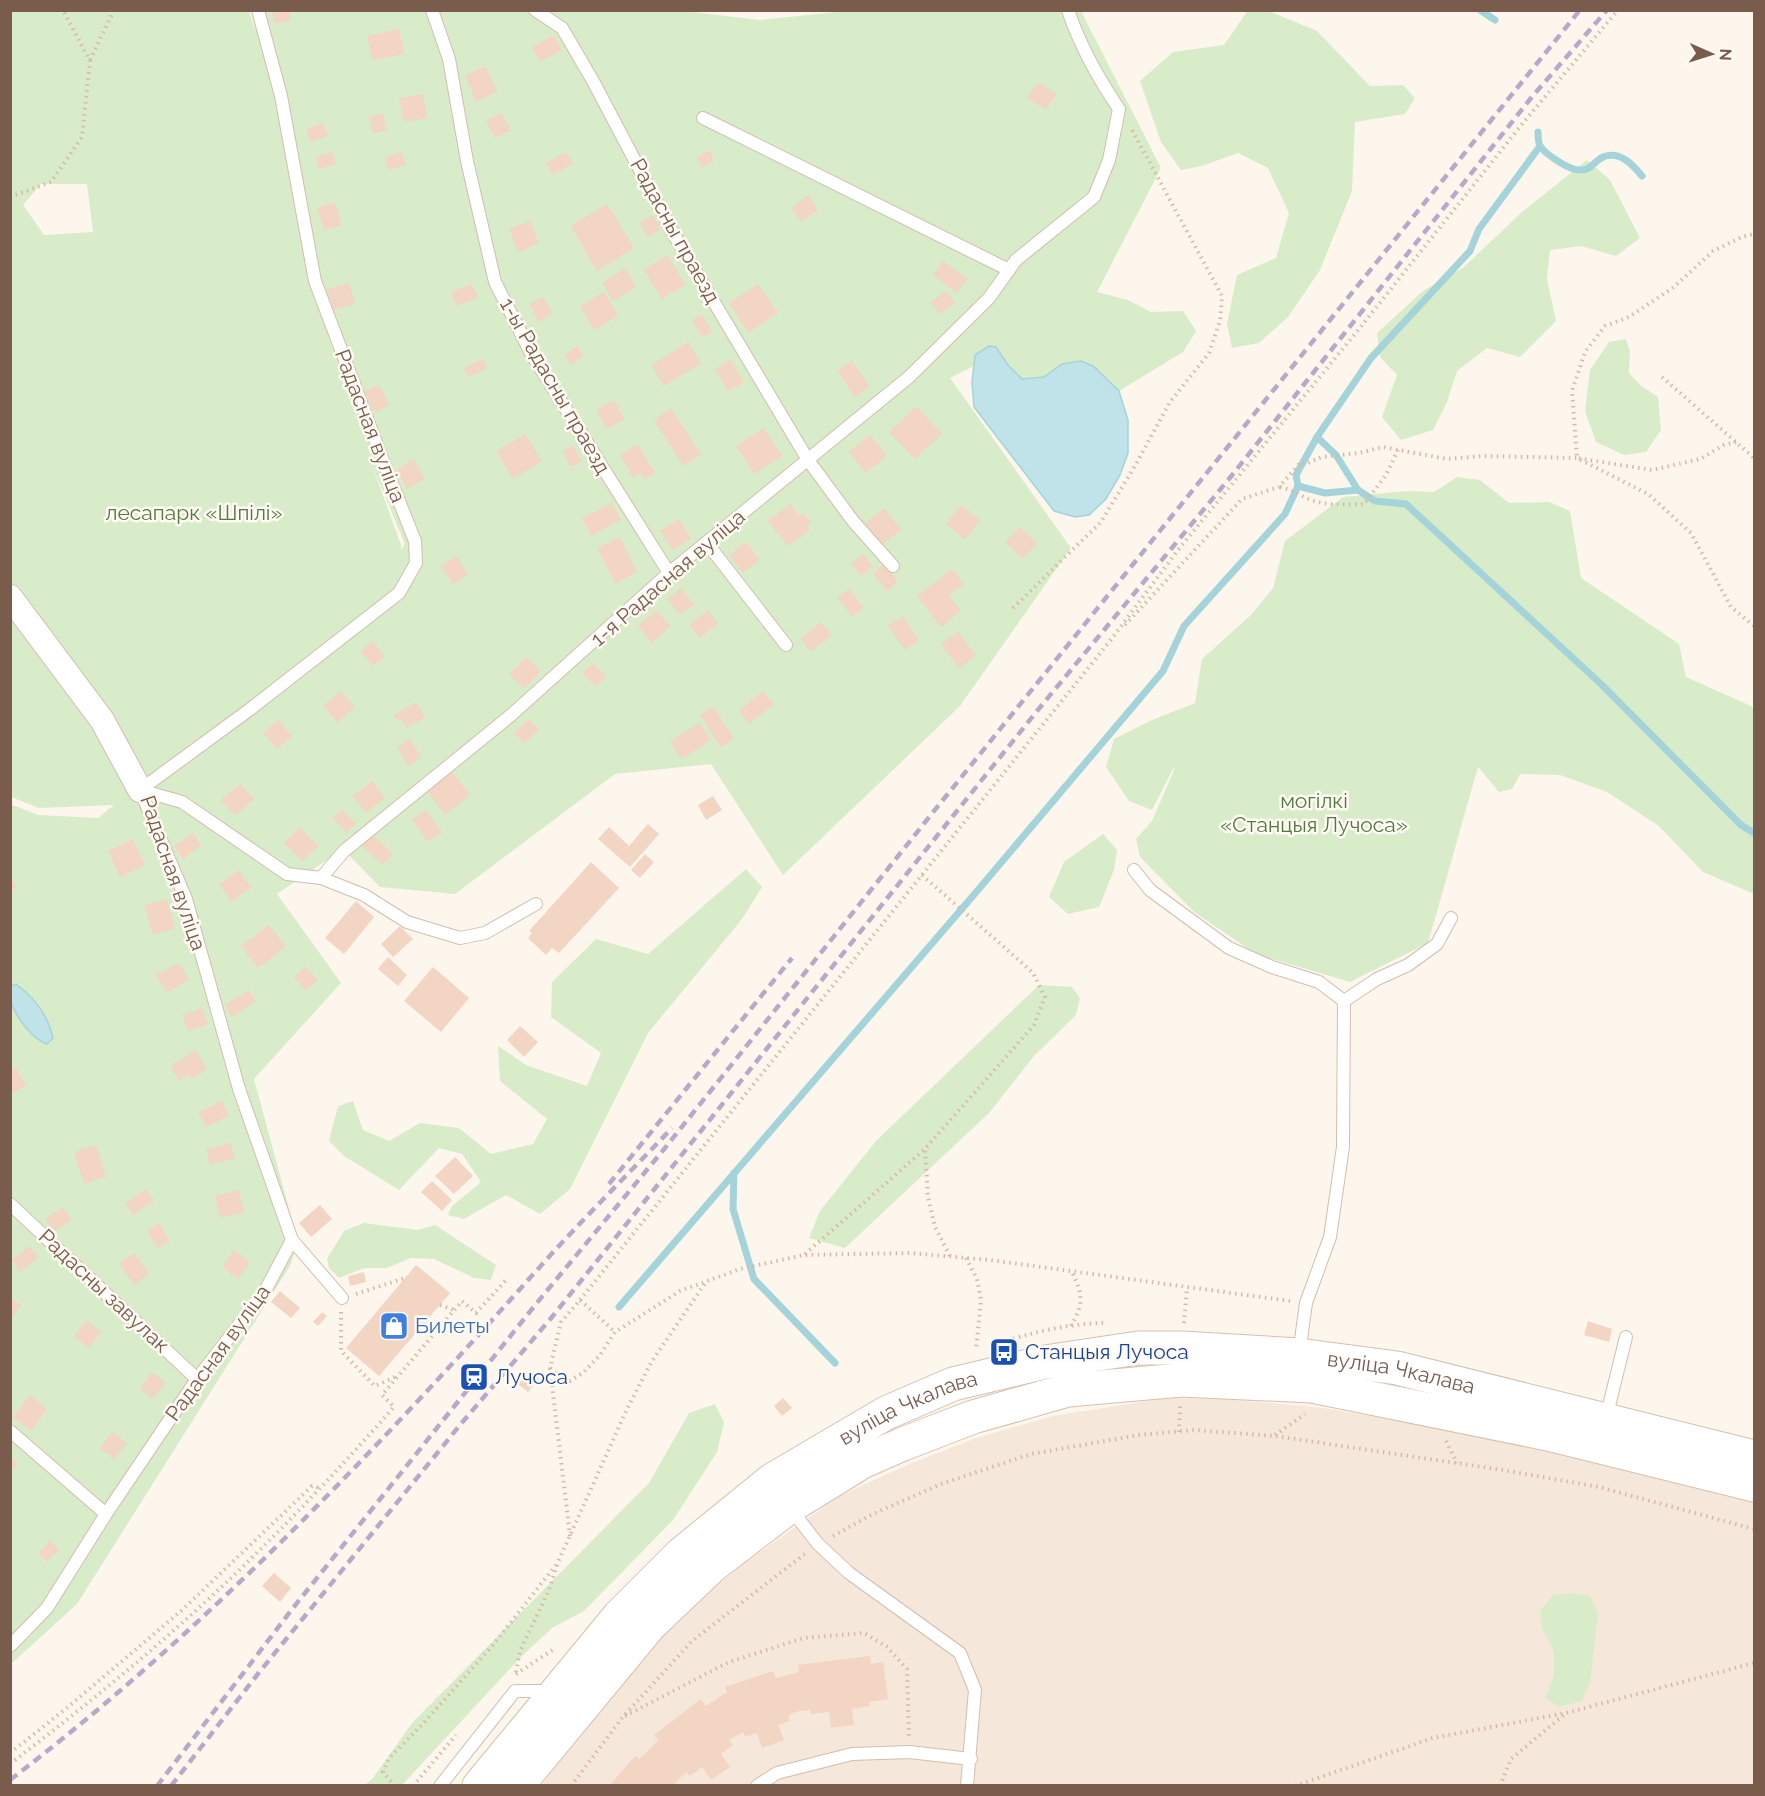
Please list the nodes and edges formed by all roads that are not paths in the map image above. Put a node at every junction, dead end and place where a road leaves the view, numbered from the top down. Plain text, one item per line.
1 (258, 10) edge
2 (432, 10) edge
3 (535, 10) edge
4 (1068, 10) edge
5 (703, 118) dead end
6 (1009, 270) junction
7 (808, 460) junction
8 (707, 543) junction
9 (893, 566) dead end
10 (669, 573) junction
11 (10, 597) edge
12 (786, 645) dead end
13 (140, 790) junction
14 (1134, 870) dead end
15 (321, 878) junction
16 (536, 904) dead end
17 (1451, 918) dead end
18 (1344, 1001) junction
19 (10, 1204) edge
20 (292, 1240) junction
21 (342, 1298) road end
22 (1626, 1337) dead end
23 (1299, 1355) junction
24 (197, 1379) junction
25 (1606, 1418) junction
26 (10, 1431) edge
27 (1755, 1456) edge
28 (772, 1480) junction
29 (1755, 1485) edge
30 (789, 1508) junction
31 (106, 1514) junction
32 (10, 1646) edge
33 (556, 1690) junction
34 (971, 1759) junction
35 (440, 1785) edge
36 (479, 1785) edge
37 (517, 1785) edge
38 (757, 1785) edge
39 (967, 1785) edge

1 - 13 lane, Радасная вуліца
2 - 10 lane, 1-ы Радасны праезд
3 - 7 lane, Радасны праезд
4 - 6 lane, 1-я Радасная вуліца
5 - 6 lane
6 - 7 lane, 1-я Радасная вуліца
7 - 8 lane, 1-я Радасная вуліца
7 - 9 lane, Радасны праезд
8 - 10 lane, 1-я Радасная вуліца
8 - 12 lane
10 - 15 lane, 1-я Радасная вуліца
11 - 13 street
13 - 15 lane
13 - 20 lane, Радасная вуліца
14 - 18 lane
15 - 16 lane
17 - 18 lane
18 - 23 lane
19 - 24 lane, Радасны завулак
20 - 21 lane
20 - 24 lane, Радасная вуліца
22 - 25 lane
23 - 25 main road, вуліца Чкалава
23 - 28 main road, вуліца Чкалава
24 - 31 lane, Радасная вуліца
25 - 27 main road, вуліца Чкалава
26 - 31 lane
28 - 30 street
28 - 33 main road, вуліца Чкалава
29 - 30 main road, вуліца Чкалава
30 - 34 lane
30 - 37 main road, вуліца Чкалава
31 - 32 lane, Радасная вуліца
33 - 35 lane
33 - 36 main road, вуліца Чкалава
34 - 38 lane
34 - 39 lane

